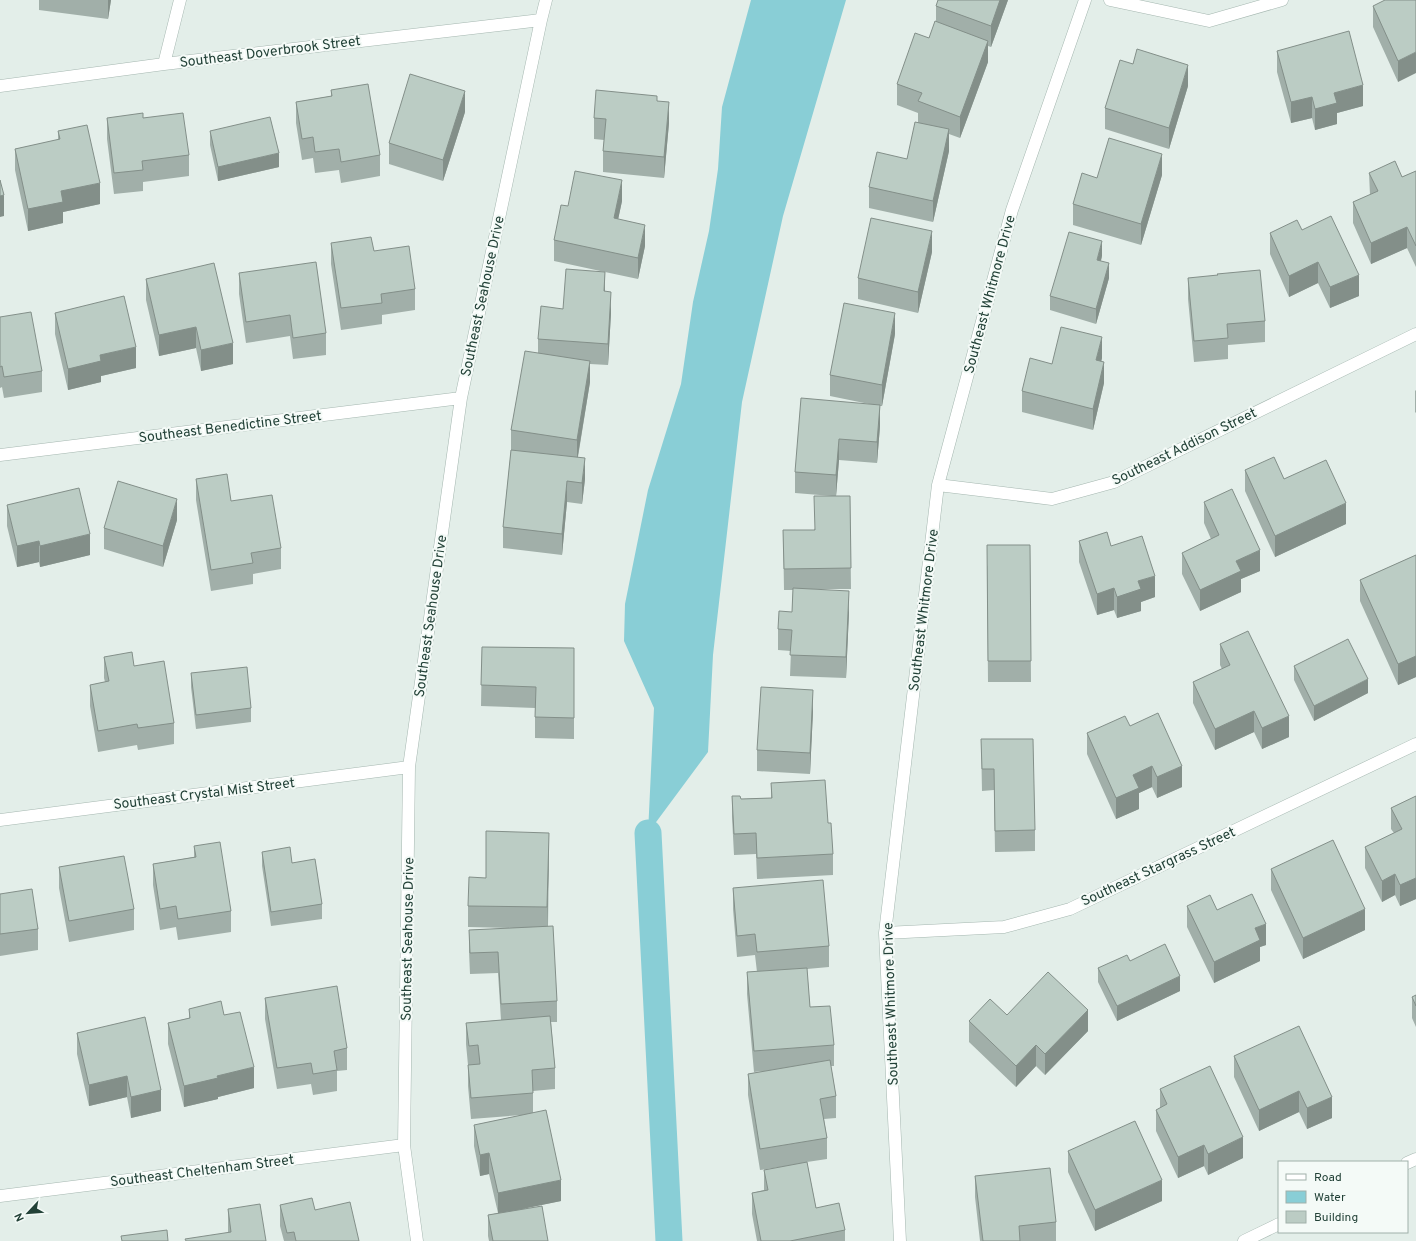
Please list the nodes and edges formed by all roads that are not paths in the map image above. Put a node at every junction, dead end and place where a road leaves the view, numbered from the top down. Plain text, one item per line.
1 (180, 0) edge
2 (546, 0) edge
3 (1085, 0) edge
4 (1110, 0) edge
5 (1282, 0) edge
6 (541, 20) junction
7 (164, 64) junction
8 (0, 86) edge
9 (1416, 334) edge
10 (461, 398) junction
11 (0, 455) edge
12 (938, 485) junction
13 (1416, 744) edge
14 (409, 766) junction
15 (0, 820) edge
16 (885, 933) junction
17 (404, 1145) junction
18 (0, 1196) edge
19 (1278, 1224) edge
20 (417, 1241) edge
21 (900, 1241) edge
22 (1244, 1241) edge

1 - 7 street
2 - 6 street, Southeast Seahouse Drive
3 - 12 street, Southeast Whitmore Drive
4 - 5 street
6 - 7 street, Southeast Doverbrook Street
6 - 10 street, Southeast Seahouse Drive
7 - 8 street, Southeast Doverbrook Street
9 - 12 street, Southeast Addison Street
10 - 11 street, Southeast Benedictine Street
10 - 14 street, Southeast Seahouse Drive
12 - 16 street, Southeast Whitmore Drive
13 - 16 street, Southeast Stargrass Street
14 - 15 street, Southeast Crystal Mist Street
14 - 17 street, Southeast Seahouse Drive
16 - 21 street, Southeast Whitmore Drive
17 - 18 street, Southeast Cheltenham Street
17 - 20 street, Southeast Seahouse Drive
19 - 22 street

